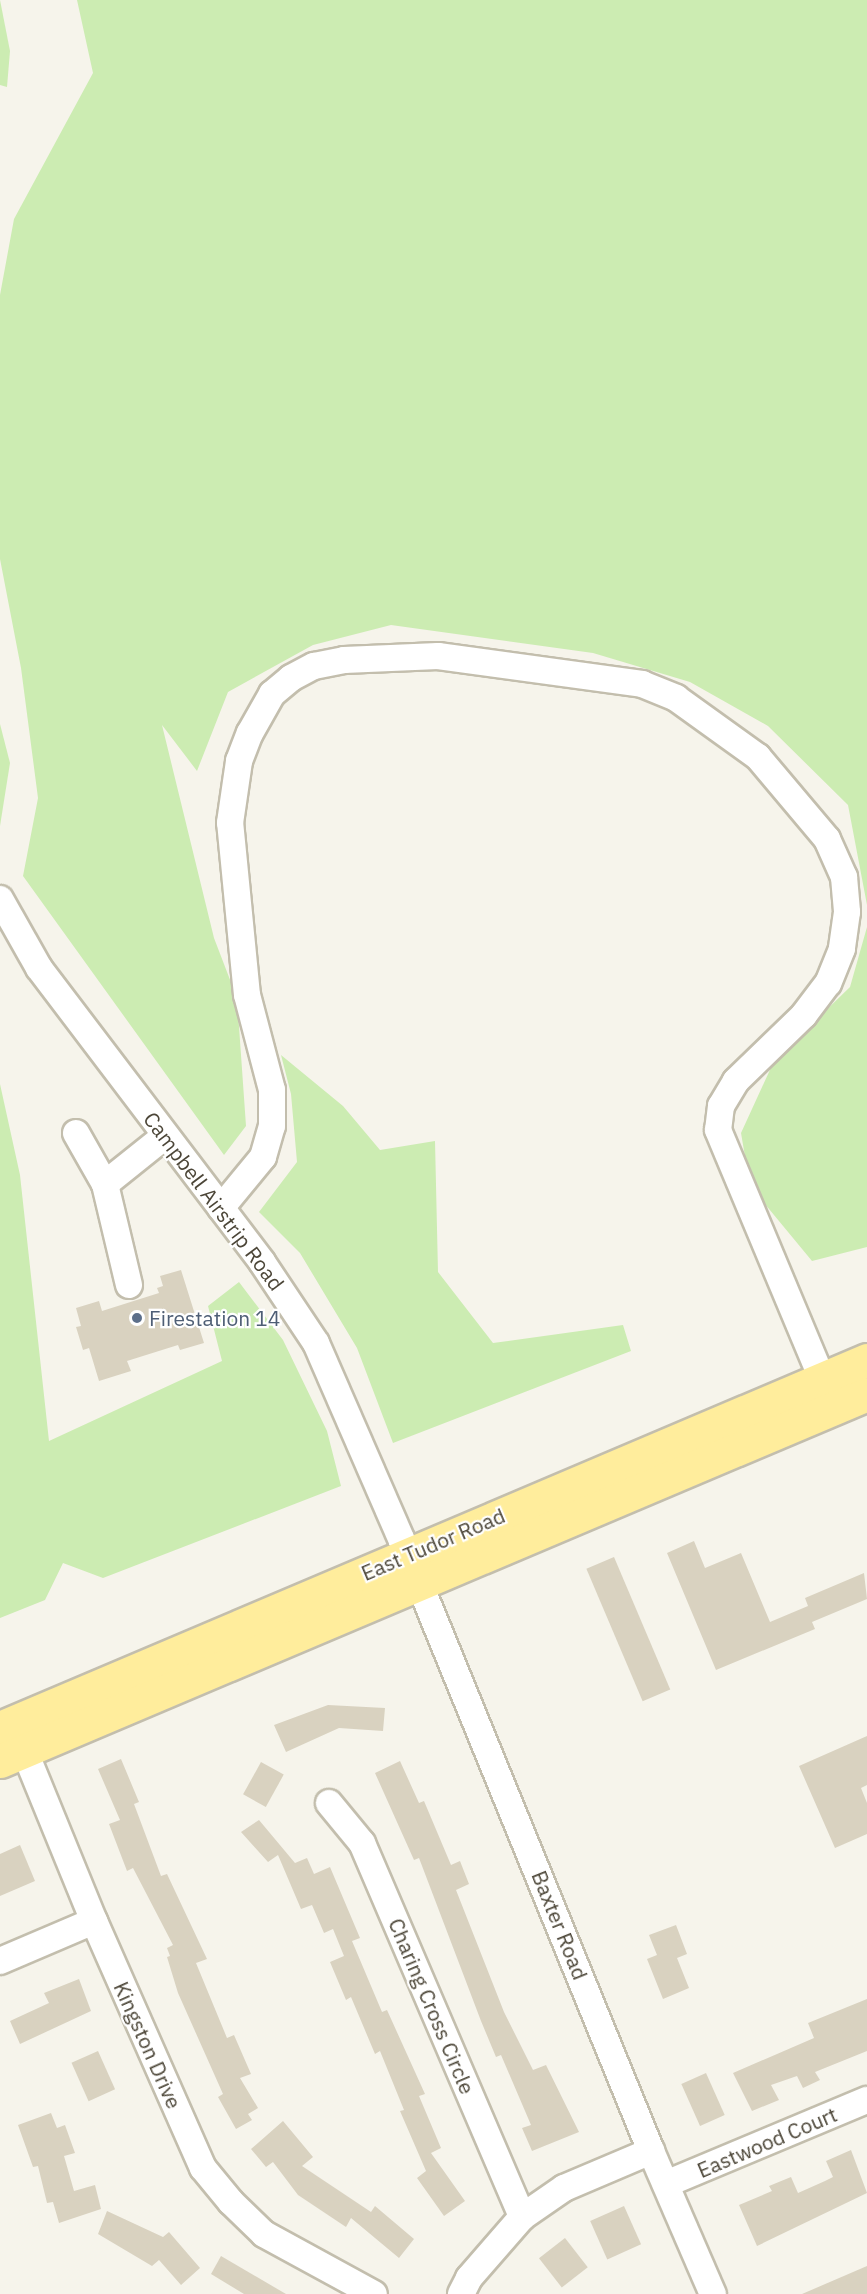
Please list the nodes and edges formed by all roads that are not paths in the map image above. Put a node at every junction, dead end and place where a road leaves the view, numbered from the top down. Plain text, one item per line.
1 (1, 905) edge
2 (76, 1133) dead end
3 (165, 1136) junction
4 (105, 1184) junction
5 (221, 1208) junction
6 (129, 1285) dead end
7 (867, 1360) edge
8 (828, 1394) junction
9 (867, 1394) edge
10 (414, 1569) junction
11 (10, 1741) edge
12 (329, 1803) dead end
13 (93, 1921) junction
14 (0, 1961) edge
15 (867, 2100) edge
16 (651, 2151) junction
17 (666, 2184) junction
18 (522, 2217) junction
19 (375, 2294) edge
20 (461, 2294) edge
21 (713, 2294) edge

1 - 3 street, Campbell Airstrip Road
2 - 4 street
3 - 4 street
3 - 5 street, Campbell Airstrip Road
4 - 6 street
5 - 8 street
5 - 10 street, Campbell Airstrip Road
7 - 8 main road, East Tudor Road
8 - 9 main road, East Tudor Road
8 - 10 main road, East Tudor Road
10 - 11 main road, East Tudor Road
10 - 16 street, Baxter Road
11 - 13 street, Kingston Drive
12 - 18 street, Charing Cross Circle
13 - 14 street
13 - 19 street, Kingston Drive
15 - 17 street, Eastwood Court
16 - 17 street, Baxter Road
16 - 18 street
17 - 21 street, Baxter Road
18 - 20 street

